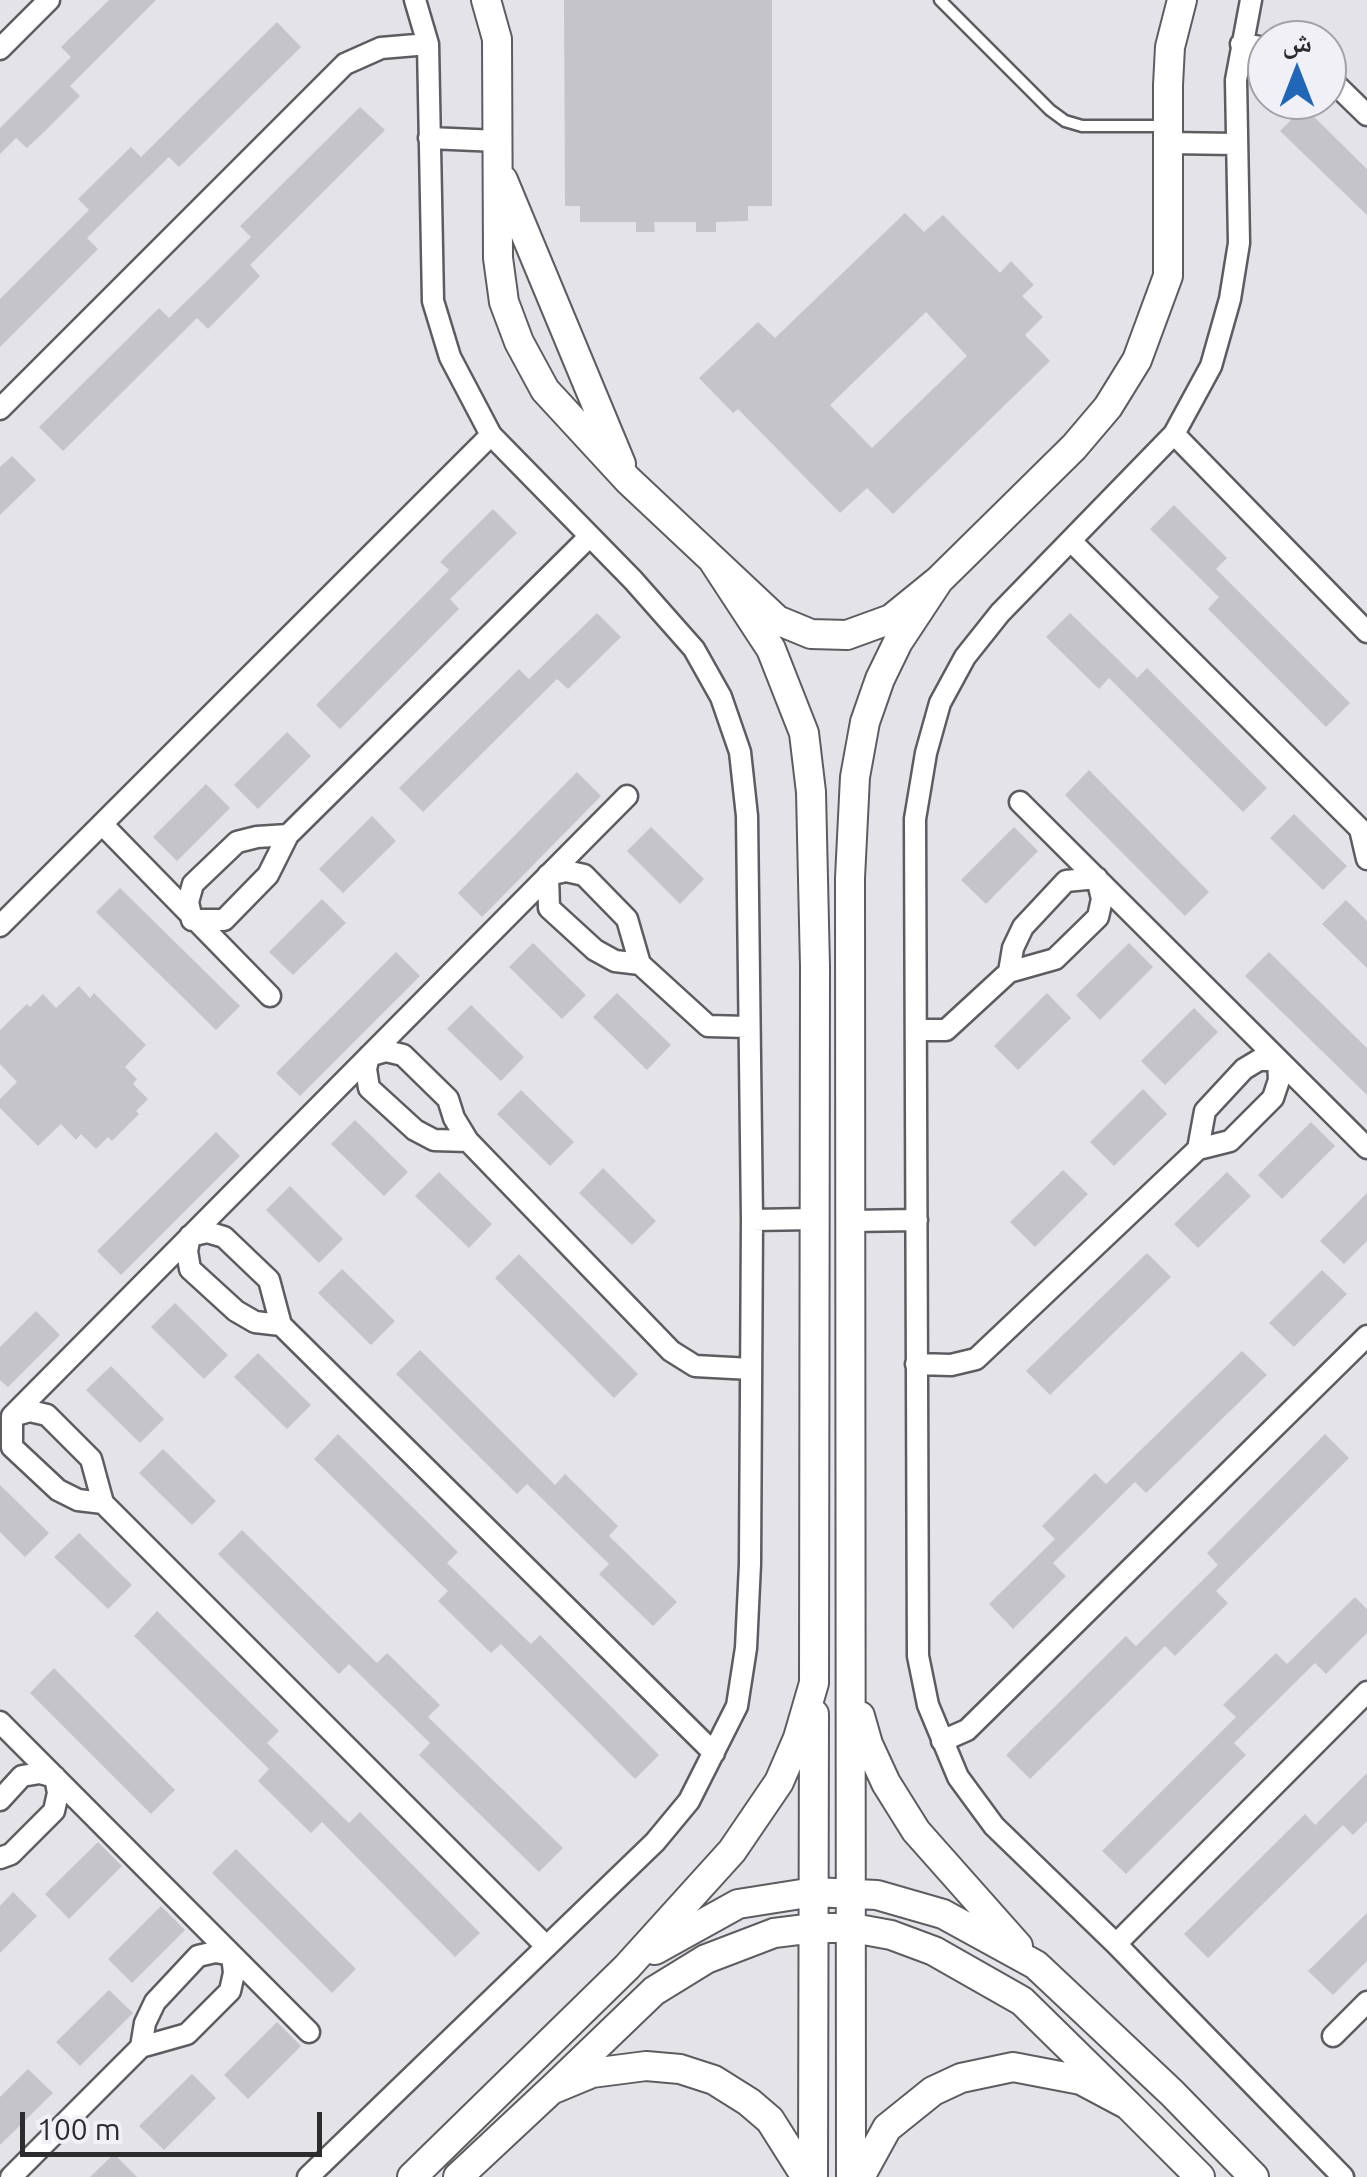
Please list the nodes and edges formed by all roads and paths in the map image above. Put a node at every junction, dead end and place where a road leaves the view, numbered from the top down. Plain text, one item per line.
1 (49, 0) edge
2 (414, 0) edge
3 (486, 0) edge
4 (940, 0) edge
5 (1182, 0) edge
6 (1251, 0) edge
7 (428, 44) junction
8 (1241, 44) junction
9 (1247, 45) edge
10 (0, 49) edge
11 (1347, 96) edge
12 (1367, 115) edge
13 (1168, 135) junction
14 (429, 138) junction
15 (1236, 144) junction
16 (498, 155) junction
17 (0, 409) edge
18 (1174, 434) junction
19 (492, 435) junction
20 (628, 480) junction
21 (588, 537) junction
22 (1071, 542) junction
23 (714, 562) junction
24 (939, 580) junction
25 (1367, 632) edge
26 (627, 796) dead end
27 (1020, 802) dead end
28 (102, 824) junction
29 (1363, 830) edge
30 (288, 834) junction
31 (1367, 859) edge
32 (548, 875) junction
33 (1097, 878) junction
34 (192, 920) junction
35 (0, 926) edge
36 (640, 964) junction
37 (815, 967) junction
38 (851, 967) junction
39 (1009, 972) junction
40 (270, 996) dead end
41 (748, 1027) junction
42 (917, 1030) junction
43 (369, 1056) junction
44 (1278, 1060) junction
45 (468, 1141) junction
46 (1367, 1148) edge
47 (1198, 1149) junction
48 (752, 1220) junction
49 (814, 1220) junction
50 (917, 1220) junction
51 (851, 1221) junction
52 (190, 1236) junction
53 (281, 1326) junction
54 (1367, 1336) edge
55 (916, 1364) junction
56 (751, 1369) junction
57 (6, 1422) edge
58 (814, 1468) junction
59 (851, 1468) junction
60 (103, 1504) junction
61 (814, 1682) junction
62 (852, 1685) junction
63 (1367, 1692) edge
64 (0, 1722) edge
65 (942, 1741) junction
66 (714, 1753) junction
67 (55, 1778) junction
68 (0, 1800) edge
69 (0, 1858) edge
70 (814, 1892) junction
71 (853, 1892) junction
72 (814, 1928) junction
73 (853, 1928) junction
74 (1116, 1944) junction
75 (546, 1946) junction
76 (232, 1955) junction
77 (1036, 1965) junction
78 (627, 1967) junction
79 (1367, 2002) edge
80 (309, 2032) dead end
81 (1332, 2036) dead end
82 (141, 2047) junction
83 (551, 2090) junction
84 (1128, 2105) junction
85 (11, 2177) edge
86 (308, 2177) edge
87 (412, 2177) edge
88 (458, 2177) edge
89 (810, 2177) edge
90 (851, 2177) edge
91 (860, 2177) edge
92 (1200, 2177) edge
93 (1254, 2177) edge
94 (1342, 2177) edge

1 - 10 street
2 - 7 street
3 - 16 main road
4 - 13 lane
5 - 13 main road
6 - 8 street
7 - 14 street
7 - 17 street
8 - 9 street
8 - 15 street
11 - 12 street
13 - 15 street
13 - 24 main road
14 - 16 street
14 - 19 street
15 - 18 street
16 - 20 main road
16 - 20 main road
18 - 22 street
18 - 25 street
19 - 21 street
19 - 28 street
20 - 23 main road
21 - 30 street
21 - 41 street
22 - 29 street
22 - 42 street
23 - 24 main road
23 - 37 main road
24 - 38 main road
26 - 32 street
27 - 33 street
28 - 34 street
28 - 35 street
29 - 31 street
30 - 34 street
30 - 34 street
32 - 36 street
32 - 36 street
32 - 43 street
33 - 39 street
33 - 39 street
33 - 44 street
34 - 40 street
36 - 41 street
37 - 38 main road
37 - 49 main road
38 - 51 main road
39 - 42 street
41 - 48 street
42 - 50 street
43 - 45 street
43 - 45 street
43 - 52 street
44 - 46 street
44 - 47 street
44 - 47 street
45 - 56 street
47 - 55 street
48 - 49 street
48 - 56 street
49 - 58 main road
50 - 51 street
50 - 55 street
51 - 59 main road
52 - 53 street
52 - 53 street
52 - 57 street
53 - 66 street
54 - 65 street
55 - 65 street
56 - 66 street
57 - 60 street
57 - 60 street
58 - 59 main road
58 - 61 main road
59 - 62 main road
60 - 75 street
61 - 70 main road
61 - 78 main road
62 - 71 main road
62 - 77 main road
63 - 74 street
64 - 67 street
65 - 74 street
66 - 75 street
67 - 68 street
67 - 69 street
67 - 76 street
70 - 71 main road
70 - 72 main road
70 - 78 main road
71 - 73 main road
71 - 77 main road
72 - 73 main road
72 - 83 main road
72 - 89 main road
73 - 84 main road
73 - 90 main road
74 - 94 street
75 - 86 street
76 - 80 street
76 - 82 street
76 - 82 street
77 - 93 main road
78 - 87 main road
79 - 81 street
82 - 85 street
83 - 88 main road
83 - 89 main road
84 - 91 main road
84 - 92 main road

